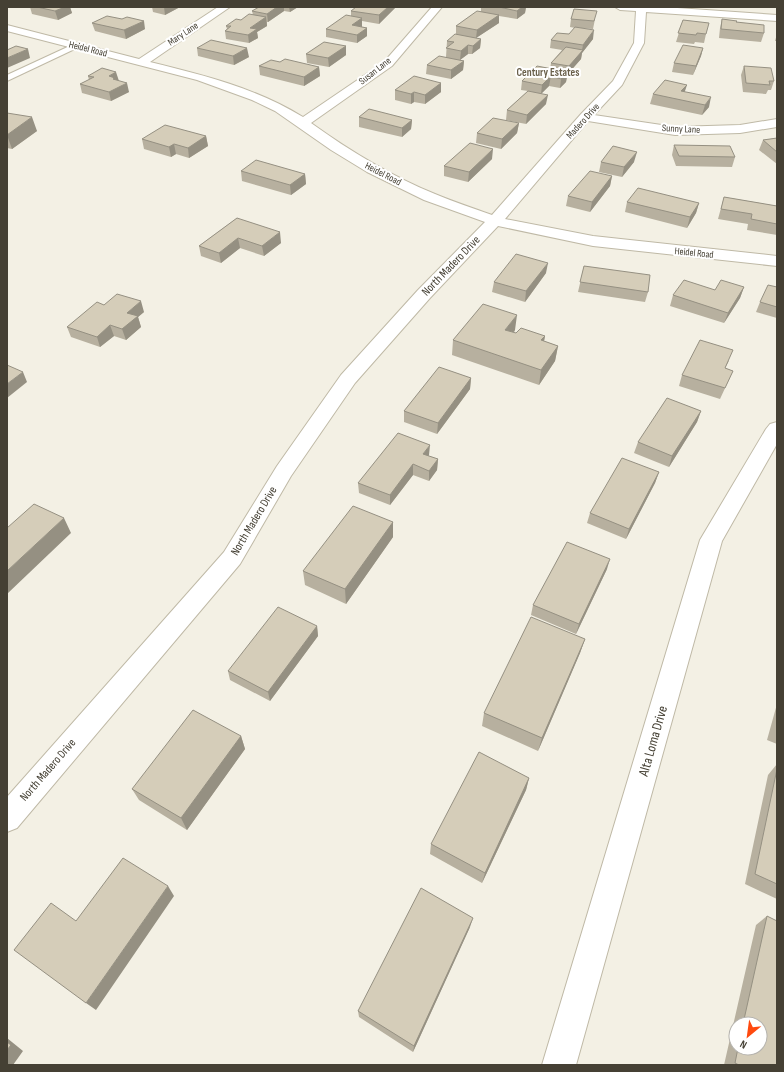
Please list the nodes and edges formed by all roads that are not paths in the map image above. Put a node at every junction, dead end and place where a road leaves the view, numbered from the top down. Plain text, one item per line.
1 (225, 7) edge
2 (437, 7) edge
3 (620, 7) edge
4 (641, 8) edge
5 (777, 18) edge
6 (7, 28) edge
7 (77, 46) junction
8 (142, 62) junction
9 (7, 78) edge
10 (586, 117) junction
11 (303, 123) junction
12 (777, 123) edge
13 (495, 221) junction
14 (777, 261) edge
15 (777, 429) edge
16 (7, 818) edge
17 (559, 1065) edge

1 - 8 street, Mary Lane
2 - 11 street, Susan Lane
3 - 4 street
4 - 5 street
4 - 10 street, Madero Drive
6 - 7 street, Heidel Road
7 - 8 street, Heidel Road
7 - 9 lane
8 - 11 street, Heidel Road
10 - 12 street, Sunny Lane
10 - 13 street, Madero Drive
11 - 13 street, Heidel Road
13 - 14 street, Heidel Road
13 - 16 street, North Madero Drive
15 - 17 street, Alta Loma Drive

